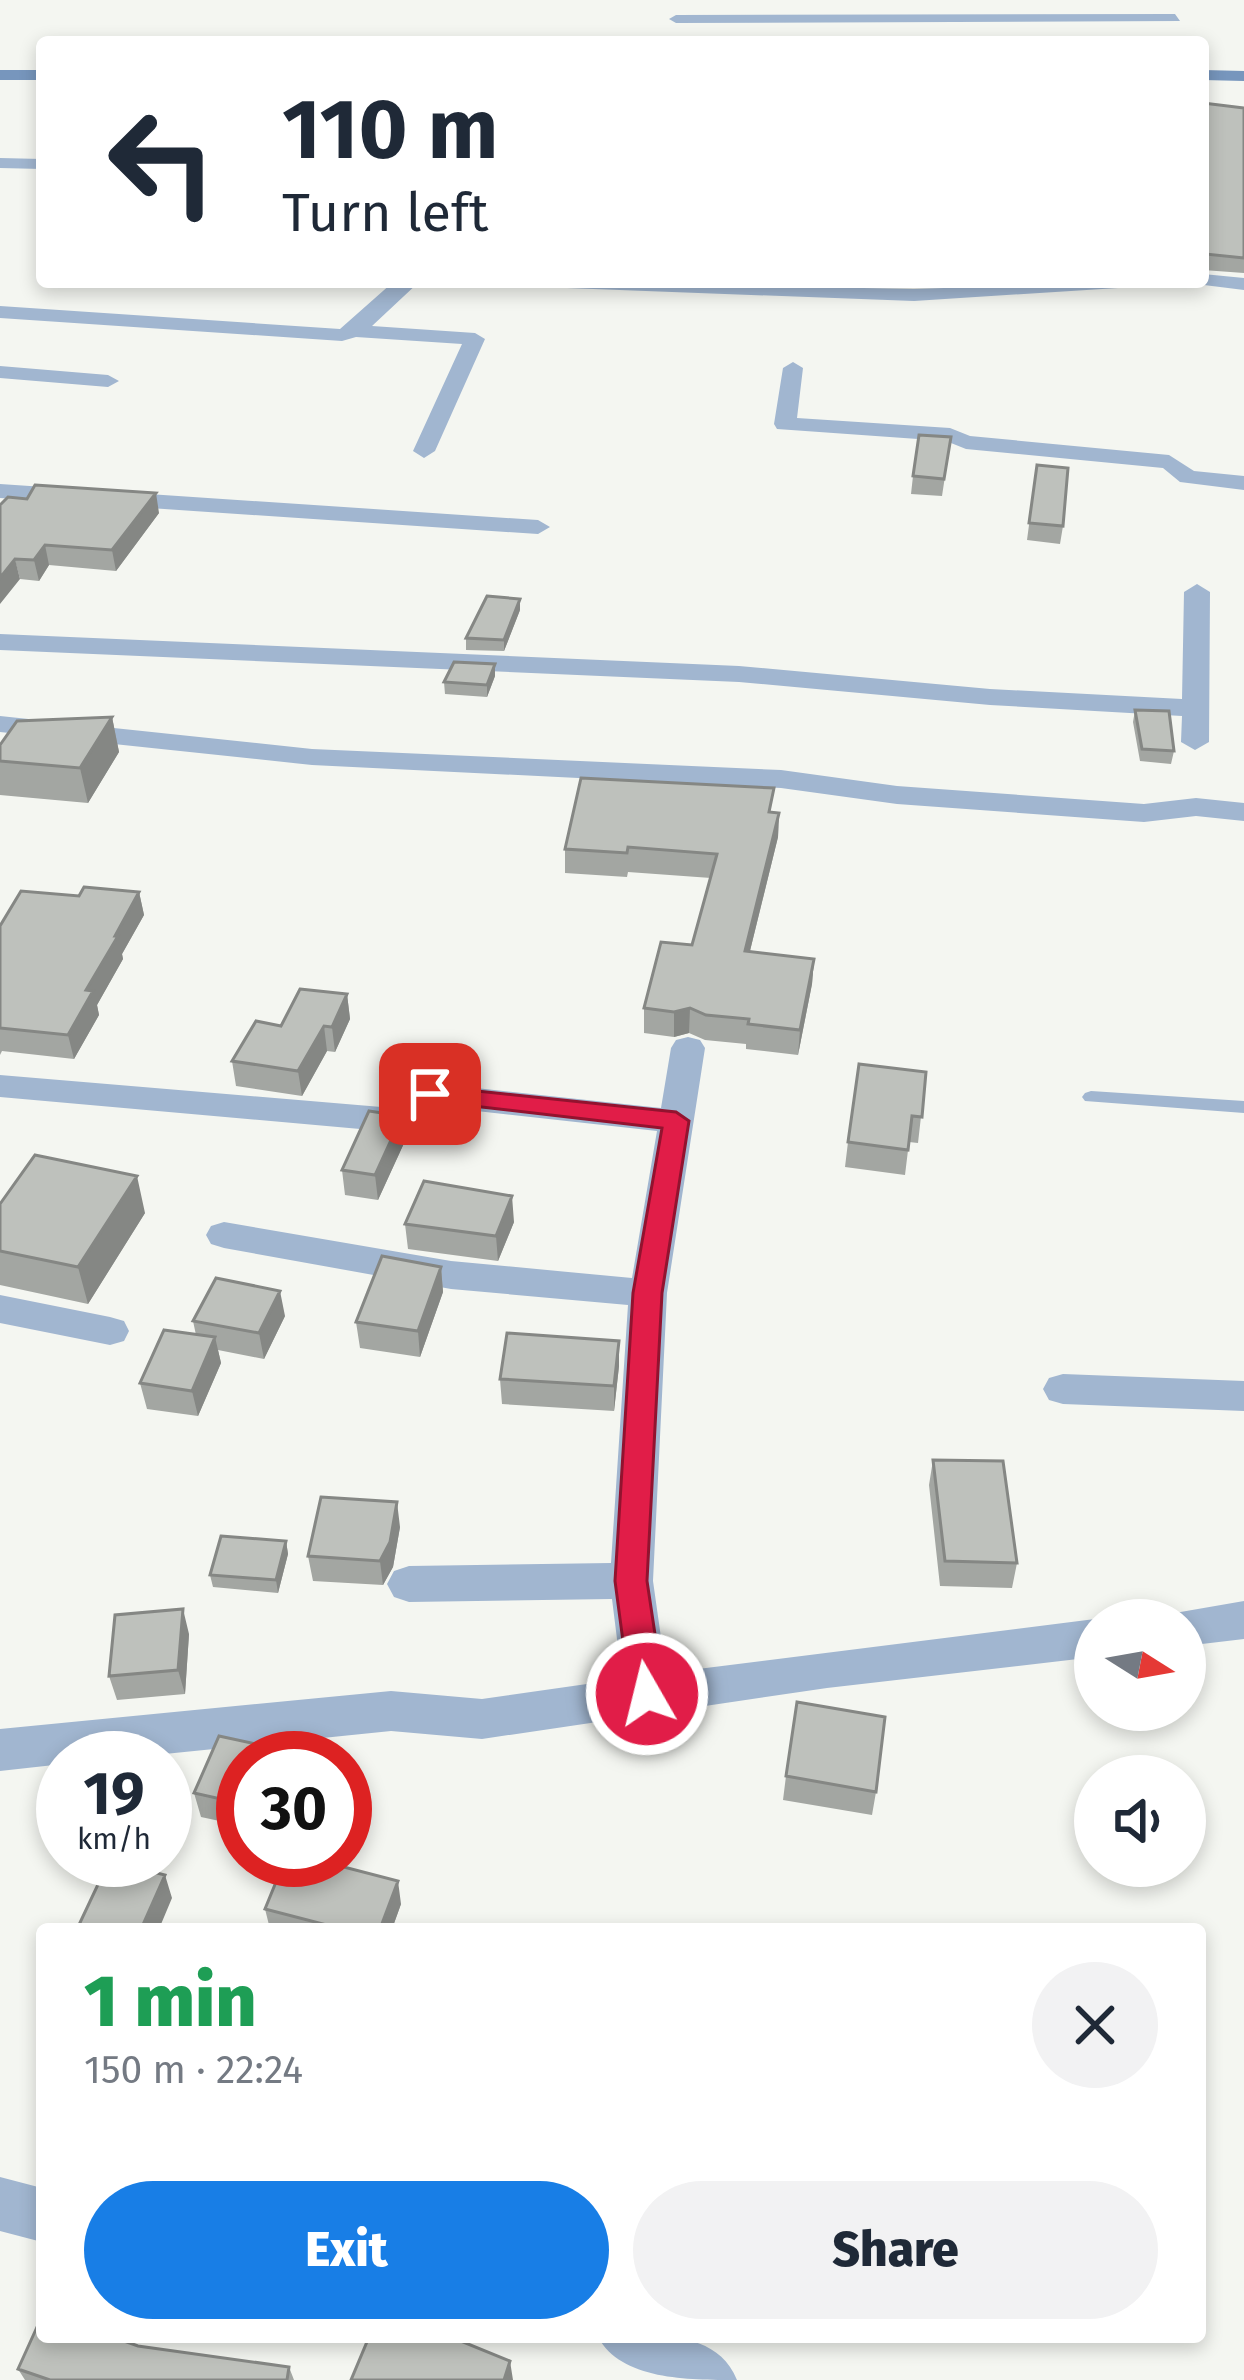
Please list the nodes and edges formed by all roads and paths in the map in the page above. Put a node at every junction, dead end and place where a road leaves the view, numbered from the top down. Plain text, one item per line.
1 (820, 0) edge
2 (826, 19) junction
3 (1175, 19) dead end
4 (676, 20) dead end
5 (833, 36) edge
6 (0, 75) edge
7 (36, 75) edge
8 (1209, 75) edge
9 (1244, 76) edge
10 (0, 163) edge
11 (36, 164) edge
12 (1209, 281) edge
13 (1244, 284) edge
14 (393, 288) edge
15 (727, 288) edge
16 (1024, 288) edge
17 (0, 312) edge
18 (358, 331) junction
19 (793, 368) dead end
20 (0, 372) edge
21 (108, 381) dead end
22 (424, 451) dead end
23 (1244, 482) edge
24 (0, 491) edge
25 (538, 527) dead end
26 (1197, 592) dead end
27 (0, 642) edge
28 (1193, 707) junction
29 (0, 724) edge
30 (1195, 742) dead end
31 (1244, 812) edge
32 (688, 1048) dead end
33 (0, 1086) edge
34 (1091, 1097) dead end
35 (1244, 1107) edge
36 (676, 1121) junction
37 (224, 1235) dead end
38 (648, 1293) junction
39 (0, 1309) edge
40 (110, 1331) dead end
41 (1063, 1389) dead end
42 (1244, 1396) edge
43 (631, 1581) junction
44 (410, 1584) dead end
45 (1244, 1620) edge
46 (1206, 1625) edge
47 (1074, 1640) edge
48 (647, 1694) junction
49 (0, 1750) edge
50 (0, 2204) edge
51 (36, 2213) edge
52 (638, 2343) edge
53 (708, 2380) edge

1 - 2 street
2 - 3 street
2 - 4 street
2 - 5 street
6 - 7 street
8 - 9 street
10 - 11 street
12 - 13 street
14 - 18 street
15 - 16 street
17 - 18 street
18 - 22 street
19 - 23 street
20 - 21 street
24 - 25 street
26 - 28 street
27 - 28 street
28 - 30 street
29 - 31 street
32 - 36 street
33 - 36 street
34 - 35 lane
36 - 38 street
37 - 38 street
38 - 43 street
39 - 40 street
41 - 42 street
43 - 44 street
43 - 48 street
45 - 46 street
47 - 48 street
48 - 49 street
50 - 51 street
52 - 53 street

